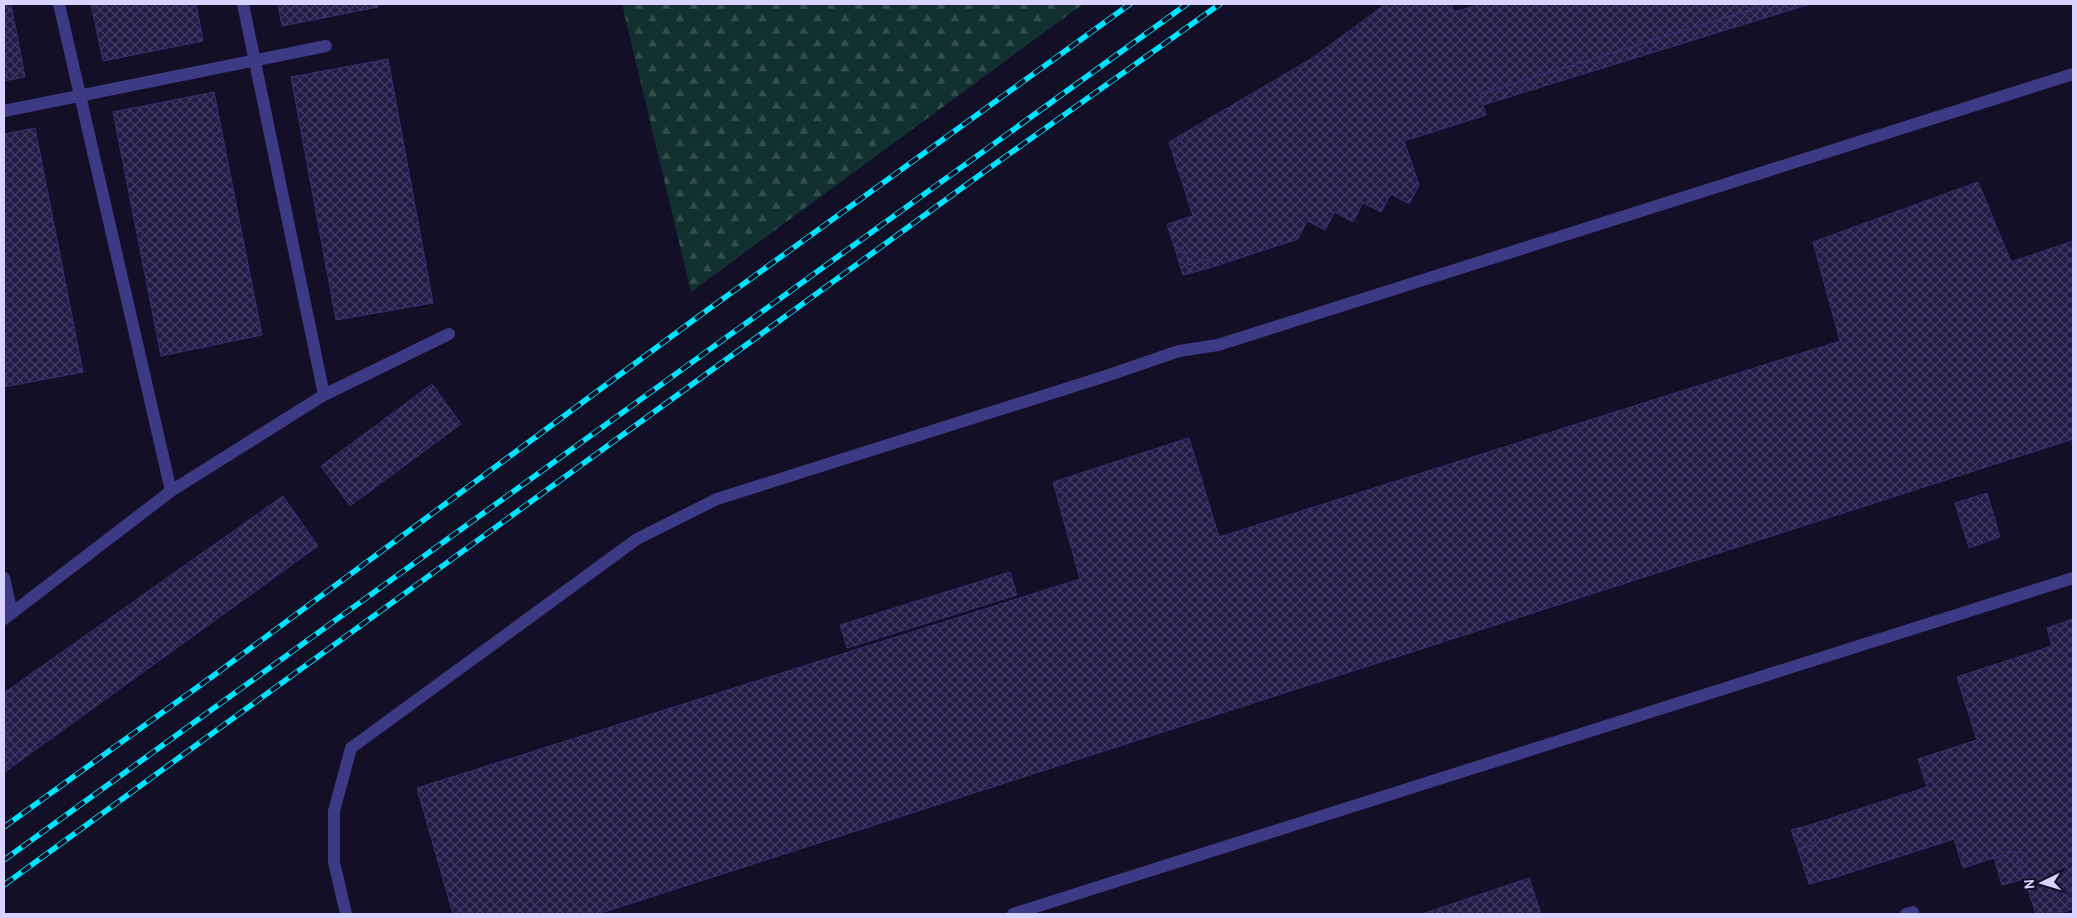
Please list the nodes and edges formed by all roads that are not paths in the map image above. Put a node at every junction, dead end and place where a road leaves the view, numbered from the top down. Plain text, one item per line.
1 (59, 4) edge
2 (243, 4) edge
3 (326, 46) dead end
4 (255, 60) junction
5 (2073, 74) edge
6 (80, 96) junction
7 (4, 111) edge
8 (448, 334) dead end
9 (324, 395) junction
10 (171, 491) junction
11 (4, 578) edge
12 (2073, 578) edge
13 (8, 616) edge
14 (346, 914) edge
15 (1013, 914) edge

1 - 6 lane
2 - 4 lane
3 - 4 lane
4 - 6 lane
4 - 9 lane
5 - 14 lane
6 - 7 lane
6 - 10 lane
8 - 9 lane
9 - 10 lane
10 - 13 lane
11 - 13 lane
12 - 15 lane

